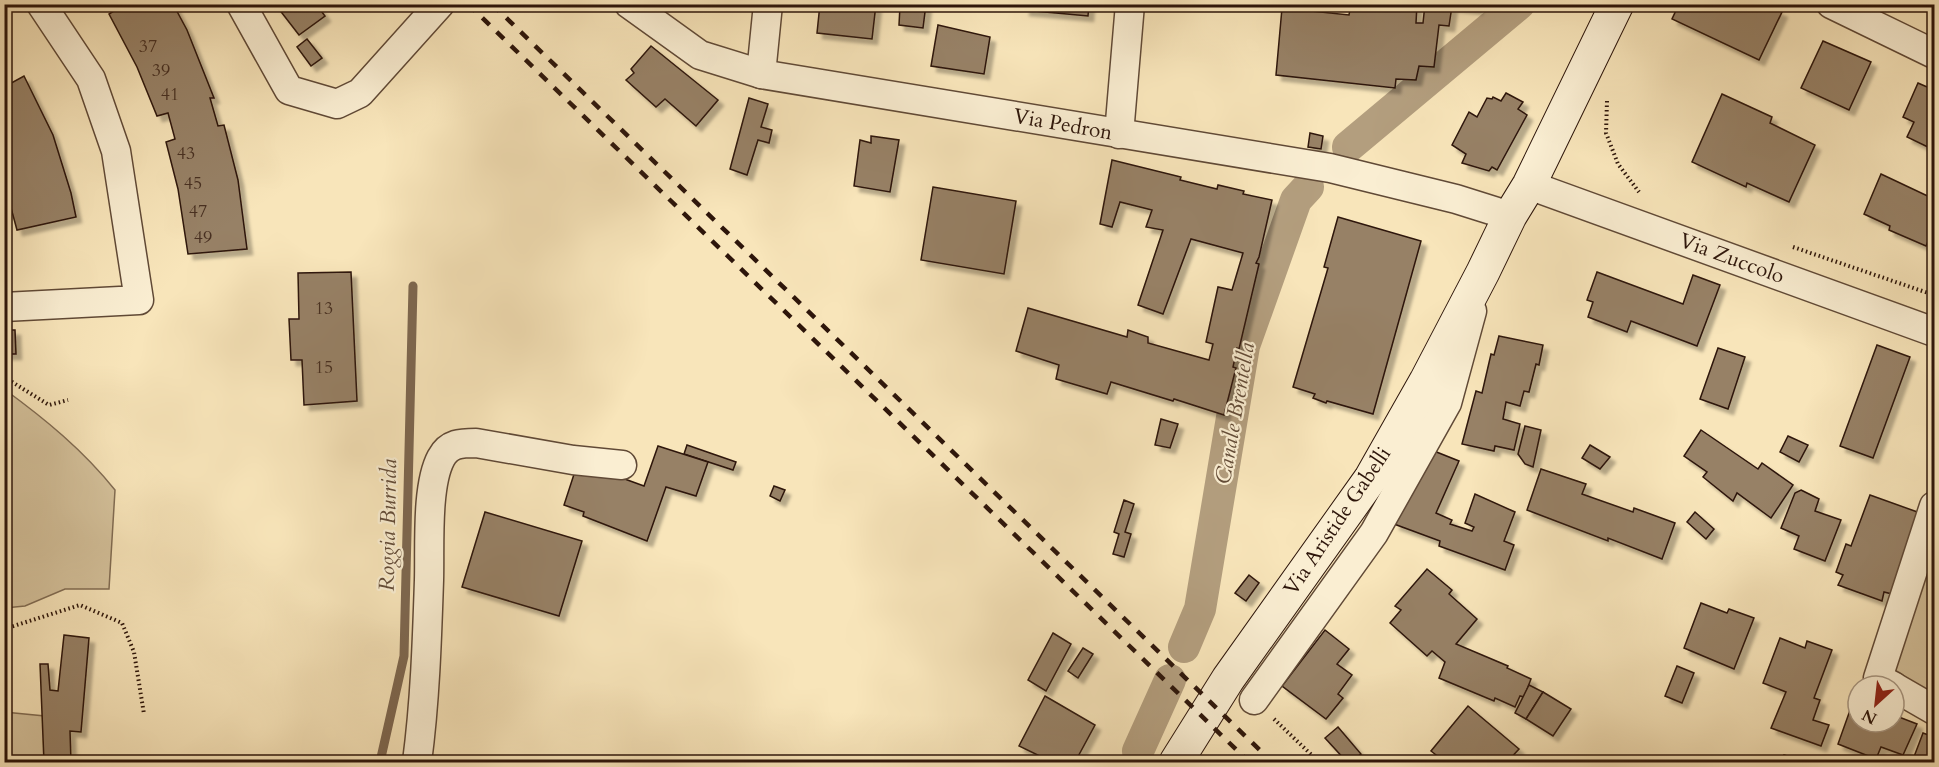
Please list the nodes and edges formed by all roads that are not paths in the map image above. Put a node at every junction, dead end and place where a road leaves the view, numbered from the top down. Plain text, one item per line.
1 (41, 4) edge
2 (241, 4) edge
3 (440, 4) edge
4 (629, 4) edge
5 (768, 4) edge
6 (1130, 4) edge
7 (1617, 4) edge
8 (1831, 4) edge
9 (1935, 54) edge
10 (761, 74) junction
11 (1119, 134) junction
12 (1529, 185) junction
13 (1510, 216) junction
14 (1483, 272) junction
15 (4, 307) edge
16 (1935, 332) edge
17 (622, 465) dead end
18 (1935, 506) edge
19 (1879, 674) edge
20 (1906, 693) edge
21 (1254, 700) road end
22 (1935, 710) edge
23 (417, 762) edge
24 (1176, 762) edge

1 - 15 street
2 - 3 street
4 - 10 street, Via Pedron
5 - 10 street
6 - 11 street
7 - 12 main road, Via Aristide Gabelli
8 - 9 street
10 - 11 street, Via Pedron
11 - 13 street, Via Pedron
12 - 13 main road, Via Aristide Gabelli
12 - 16 street, Via Zuccolo
13 - 14 main road, Via Aristide Gabelli
14 - 21 street, Via Aristide Gabelli
14 - 24 main road, Via Aristide Gabelli
17 - 23 street
18 - 19 street
20 - 22 street

